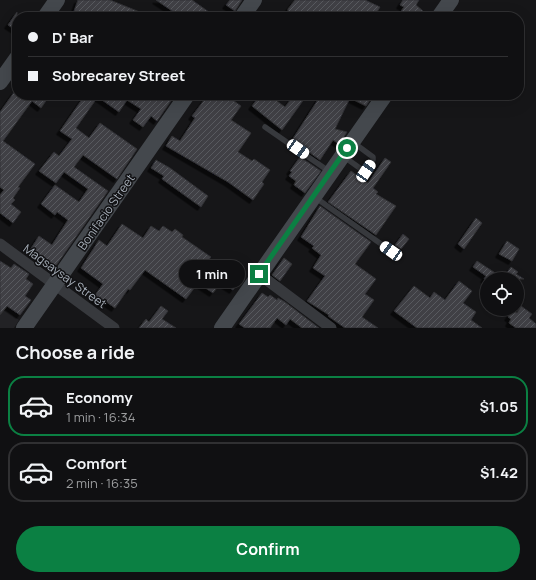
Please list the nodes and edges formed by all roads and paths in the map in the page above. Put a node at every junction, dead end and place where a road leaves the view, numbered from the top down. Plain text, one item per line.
1 (57, 0) edge
2 (254, 0) edge
3 (451, 0) edge
4 (49, 12) edge
5 (246, 12) edge
6 (443, 12) edge
7 (12, 65) edge
8 (0, 82) edge
9 (184, 100) edge
10 (381, 100) edge
11 (265, 127) dead end
12 (352, 141) junction
13 (342, 155) junction
14 (331, 172) junction
15 (314, 196) junction
16 (0, 244) edge
17 (391, 251) dead end
18 (259, 274) junction
19 (55, 284) junction
20 (24, 328) edge
21 (114, 328) edge
22 (222, 328) edge
23 (331, 328) edge

1 - 4 street
2 - 5 street
3 - 6 street
7 - 8 street
9 - 19 street, Bonifacio Street
10 - 12 street
11 - 14 lane
12 - 13 street
12 - 13 lane
13 - 14 street
14 - 15 street
15 - 17 lane
15 - 18 street
16 - 19 street, Magsaysay Street
18 - 22 street
18 - 23 street
19 - 20 street, Bonifacio Street
19 - 21 street, Magsaysay Street

